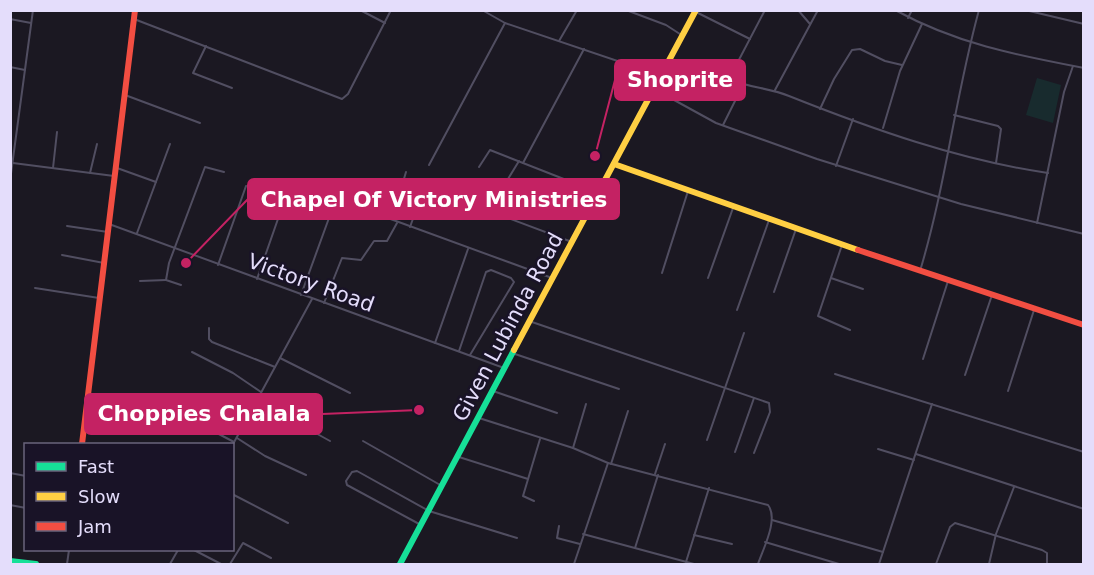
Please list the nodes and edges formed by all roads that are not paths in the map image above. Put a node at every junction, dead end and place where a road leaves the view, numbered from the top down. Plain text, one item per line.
1 (33, 10) edge
2 (135, 10) edge
3 (360, 10) edge
4 (391, 10) edge
5 (482, 10) edge
6 (578, 10) edge
7 (626, 10) edge
8 (765, 10) edge
9 (798, 10) edge
10 (818, 10) edge
11 (895, 10) edge
12 (912, 10) edge
13 (979, 10) edge
14 (1025, 10) edge
15 (696, 11) edge
16 (908, 18) junction
17 (10, 19) edge
18 (134, 19) junction
19 (505, 22) junction
20 (31, 23) dead end
21 (385, 23) junction
22 (811, 24) junction
23 (922, 24) junction
24 (1083, 24) edge
25 (683, 36) junction
26 (750, 39) junction
27 (559, 41) junction
28 (969, 44) junction
29 (206, 46) junction
30 (584, 49) junction
31 (902, 65) junction
32 (1073, 66) junction
33 (10, 67) edge
34 (1083, 68) edge
35 (25, 70) junction
36 (661, 76) junction
37 (743, 85) junction
38 (232, 88) dead end
39 (654, 89) junction
40 (775, 90) junction
41 (125, 95) junction
42 (820, 109) junction
43 (954, 115) junction
44 (853, 119) junction
45 (200, 123) dead end
46 (722, 126) junction
47 (883, 129) junction
48 (57, 132) dead end
49 (97, 144) dead end
50 (170, 144) dead end
51 (950, 152) junction
52 (519, 161) junction
53 (13, 163) junction
54 (523, 163) junction
55 (996, 163) junction
56 (614, 164) junction
57 (429, 165) dead end
58 (836, 166) junction
59 (479, 167) dead end
60 (53, 168) junction
61 (117, 168) junction
62 (224, 172) dead end
63 (406, 172) dead end
64 (90, 173) junction
65 (1048, 173) junction
66 (116, 176) junction
67 (508, 179) dead end
68 (10, 181) edge
69 (156, 182) junction
70 (246, 186) dead end
71 (423, 191) junction
72 (688, 191) junction
73 (597, 192) junction
74 (393, 194) dead end
75 (434, 195) dead end
76 (286, 196) dead end
77 (938, 197) junction
78 (460, 200) dead end
79 (734, 208) junction
80 (328, 218) dead end
81 (769, 220) junction
82 (397, 222) junction
83 (1037, 223) junction
84 (109, 224) junction
85 (67, 226) dead end
86 (410, 227) junction
87 (796, 230) junction
88 (108, 232) junction
89 (137, 233) junction
90 (1083, 234) edge
91 (572, 242) junction
92 (842, 245) junction
93 (175, 248) junction
94 (468, 248) junction
95 (62, 255) dead end
96 (104, 263) junction
97 (218, 265) junction
98 (920, 271) junction
99 (662, 273) dead end
100 (552, 278) junction
101 (708, 278) dead end
102 (831, 278) junction
103 (166, 279) junction
104 (256, 279) junction
105 (140, 281) dead end
106 (948, 281) junction
107 (181, 285) dead end
108 (35, 288) dead end
109 (862, 289) dead end
110 (774, 292) dead end
111 (301, 295) junction
112 (992, 295) junction
113 (99, 298) junction
114 (312, 299) junction
115 (324, 303) junction
116 (737, 310) dead end
117 (1034, 310) junction
118 (529, 321) junction
119 (1083, 326) edge
120 (209, 328) dead end
121 (850, 330) dead end
122 (744, 333) dead end
123 (435, 343) junction
124 (459, 351) junction
125 (192, 352) dead end
126 (512, 353) junction
127 (470, 355) junction
128 (280, 358) junction
129 (923, 359) dead end
130 (275, 367) junction
131 (504, 368) junction
132 (835, 374) dead end
133 (965, 375) dead end
134 (725, 388) junction
135 (619, 389) dead end
136 (493, 391) junction
137 (1008, 391) dead end
138 (261, 392) junction
139 (350, 393) dead end
140 (754, 398) junction
141 (256, 400) junction
142 (586, 404) dead end
143 (932, 404) junction
144 (628, 411) dead end
145 (557, 413) dead end
146 (479, 418) junction
147 (192, 420) dead end
148 (237, 438) junction
149 (541, 438) junction
150 (707, 440) dead end
151 (330, 441) dead end
152 (363, 441) dead end
153 (82, 443) edge
154 (231, 443) edge
155 (234, 443) edge
156 (665, 444) dead end
157 (573, 448) junction
158 (878, 449) dead end
159 (735, 452) dead end
160 (1083, 452) edge
161 (754, 453) dead end
162 (916, 454) junction
163 (458, 457) junction
164 (914, 460) junction
165 (610, 463) junction
166 (306, 475) dead end
167 (656, 475) junction
168 (528, 479) junction
169 (442, 486) junction
170 (1014, 486) junction
171 (709, 488) junction
172 (234, 495) edge
173 (534, 501) dead end
174 (1083, 509) edge
175 (429, 511) junction
176 (772, 520) junction
177 (288, 523) dead end
178 (421, 525) junction
179 (559, 526) dead end
180 (583, 534) junction
181 (996, 534) junction
182 (694, 535) junction
183 (517, 538) dead end
184 (765, 542) junction
185 (581, 544) junction
186 (732, 544) dead end
187 (635, 548) junction
188 (198, 551) edge
189 (883, 552) junction
190 (271, 558) dead end
191 (10, 561) edge
192 (686, 562) junction
193 (36, 564) edge
194 (221, 564) edge
195 (230, 564) edge
196 (400, 564) edge
197 (574, 564) edge
198 (694, 564) edge
199 (758, 564) edge
200 (839, 564) edge
201 (879, 564) edge
202 (936, 564) edge
203 (989, 564) edge
204 (1047, 564) edge

1 - 35 street
2 - 18 street
3 - 21 street
4 - 21 street
5 - 19 street
6 - 27 street
7 - 25 street
8 - 26 street
9 - 22 street
10 - 22 street
11 - 16 street
12 - 16 street
13 - 28 street
14 - 24 street
15 - 25 street, Given Lubinda Road
15 - 26 street
16 - 23 street
17 - 20 street
18 - 29 street
18 - 41 street
19 - 27 street
19 - 57 street
21 - 29 street
22 - 40 street
23 - 28 street
23 - 31 street
25 - 36 street, Given Lubinda Road
26 - 37 street
27 - 30 street
28 - 32 street
28 - 43 street
29 - 38 street
30 - 36 street
30 - 54 street
31 - 42 street
31 - 47 street
32 - 34 street
32 - 65 street
33 - 35 street
35 - 53 street
36 - 39 street, Given Lubinda Road
37 - 40 street
37 - 46 street
39 - 46 street
39 - 56 street, Given Lubinda Road
40 - 42 street
41 - 45 street
41 - 61 street
42 - 44 street
43 - 51 street
43 - 55 street
44 - 47 street
44 - 58 street
46 - 58 street
47 - 51 street
48 - 60 street
49 - 64 street
50 - 69 street
51 - 55 street
51 - 77 street
52 - 54 street
52 - 59 street
52 - 67 street
53 - 60 street
53 - 68 street
54 - 73 street
55 - 65 street
56 - 72 street
56 - 73 street, Given Lubinda Road
58 - 77 street
60 - 64 street
61 - 66 street
61 - 69 street
62 - 93 street
63 - 71 street
64 - 66 street
65 - 83 street
66 - 84 street
69 - 89 street
70 - 97 street
71 - 75 street
71 - 86 street
72 - 79 street
72 - 99 street
73 - 91 street, Given Lubinda Road
74 - 82 street
76 - 104 street
77 - 83 street
77 - 98 street
78 - 91 street
79 - 81 street
79 - 101 street
80 - 111 street
81 - 87 street
81 - 116 street
82 - 86 street
82 - 115 street
83 - 90 street
84 - 88 street
84 - 89 street, Victory Road
85 - 88 street
86 - 94 street
87 - 92 street
87 - 110 street
88 - 96 street
89 - 93 street, Victory Road
91 - 100 street, Given Lubinda Road
92 - 98 street
92 - 102 street
93 - 97 street, Victory Road
93 - 103 street
94 - 100 street
94 - 123 street
95 - 96 street
96 - 113 street
97 - 104 street, Victory Road
98 - 106 street
100 - 118 street, Given Lubinda Road
102 - 109 street
102 - 121 street
103 - 105 street
103 - 107 street
104 - 111 street, Victory Road
106 - 112 street
106 - 129 street
108 - 113 street
111 - 114 street, Victory Road
112 - 117 street
112 - 133 street
113 - 153 street
114 - 115 street, Victory Road
114 - 128 street
115 - 123 street, Victory Road
117 - 119 street
117 - 137 street
118 - 126 street, Given Lubinda Road
118 - 134 street
120 - 130 street
122 - 134 street
123 - 124 street, Victory Road
124 - 127 street, Victory Road
124 - 127 street
125 - 138 street
126 - 131 street, Given Lubinda Road
126 - 135 street
127 - 131 street, Victory Road
128 - 130 street
128 - 139 street
130 - 138 street
131 - 136 street, Given Lubinda Road
132 - 143 street
134 - 140 street
134 - 150 street
136 - 145 street
136 - 146 street, Given Lubinda Road
138 - 141 street
140 - 159 street
140 - 161 street
141 - 148 street
141 - 151 street
142 - 157 street
143 - 160 street
143 - 162 street
144 - 165 street
146 - 149 street
146 - 163 street, Given Lubinda Road
147 - 154 street
148 - 155 street
148 - 166 street
149 - 157 street
149 - 168 street
152 - 169 street
156 - 167 street
157 - 165 street
158 - 164 street
162 - 164 street
162 - 170 street
163 - 168 street
163 - 169 street, Given Lubinda Road
164 - 189 street
165 - 167 street
165 - 180 street
167 - 171 street
167 - 187 street
168 - 173 street
169 - 175 street, Given Lubinda Road
170 - 174 street
170 - 181 street
171 - 176 street
171 - 182 street
172 - 177 street
175 - 178 street, Given Lubinda Road
175 - 178 street
175 - 183 street
176 - 184 street
176 - 189 street
178 - 196 street, Given Lubinda Road
179 - 185 street
180 - 185 street
180 - 187 street
181 - 202 street
181 - 203 street
181 - 204 street
182 - 186 street
182 - 192 street
184 - 199 street
184 - 200 street
185 - 197 street
187 - 192 street
188 - 194 street
189 - 201 street
190 - 195 street
191 - 193 street
192 - 198 street

